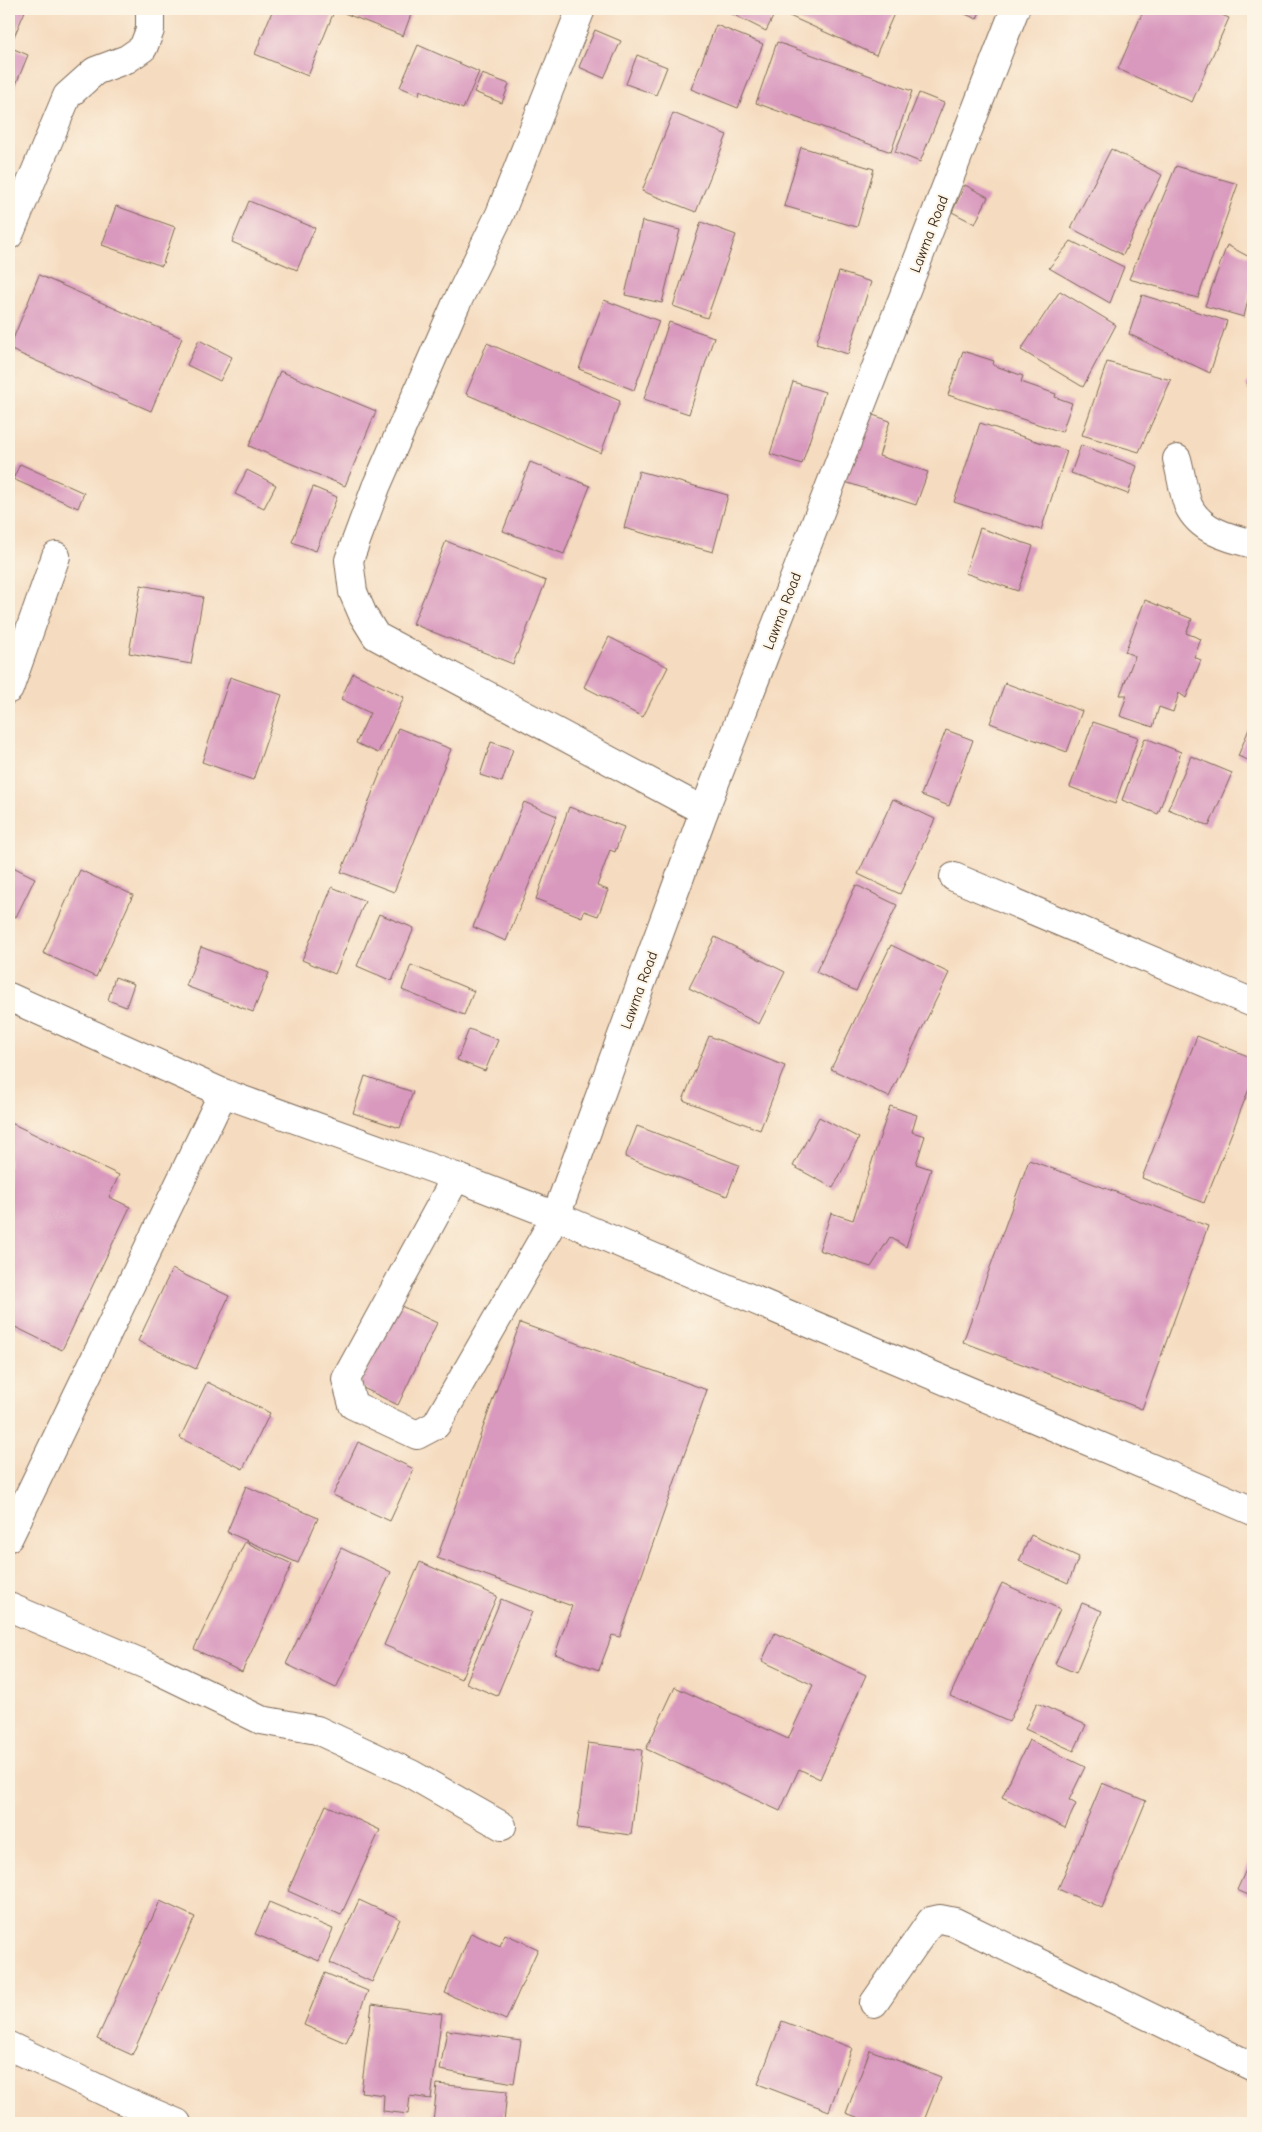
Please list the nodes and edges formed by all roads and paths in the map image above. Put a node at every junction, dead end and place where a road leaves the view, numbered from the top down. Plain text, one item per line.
1 (150, 9) edge
2 (582, 9) edge
3 (1015, 9) edge
4 (9, 235) edge
5 (1177, 459) dead end
6 (1253, 544) edge
7 (56, 556) dead end
8 (9, 689) edge
9 (704, 811) junction
10 (954, 877) dead end
11 (9, 997) edge
12 (1253, 1003) edge
13 (223, 1093) junction
14 (456, 1177) junction
15 (556, 1216) junction
16 (1253, 1511) edge
17 (11, 1526) edge
18 (9, 1608) edge
19 (502, 1826) dead end
20 (874, 2003) dead end
21 (9, 2046) edge
22 (1253, 2066) edge
23 (177, 2123) edge

1 - 4 street
2 - 9 street
3 - 9 street, Lawma Road
5 - 6 street
7 - 8 street
9 - 15 street, Lawma Road
10 - 12 street
11 - 13 street
13 - 14 street
13 - 17 street
14 - 15 street
14 - 15 street, Lawma Road
15 - 16 street
18 - 19 street
20 - 22 street
21 - 23 street

